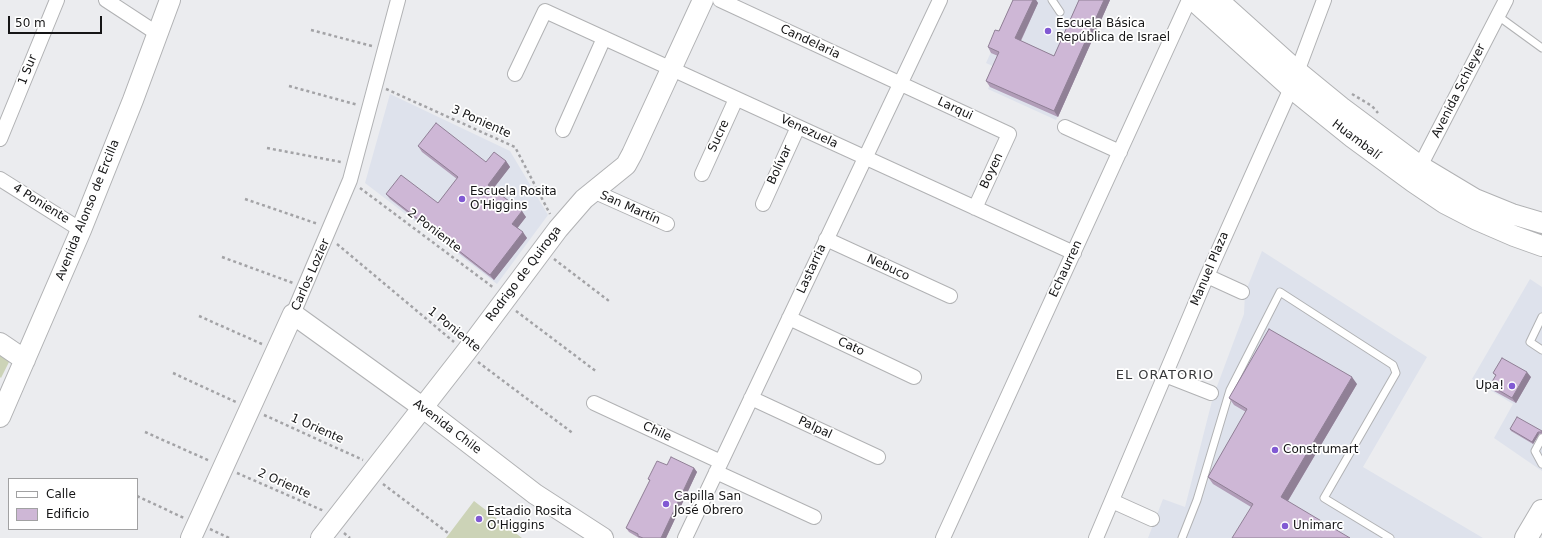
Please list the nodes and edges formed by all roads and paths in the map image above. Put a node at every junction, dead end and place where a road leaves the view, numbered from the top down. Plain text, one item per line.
1 (57, 0) edge
2 (106, 0) edge
3 (170, 0) edge
4 (398, 0) edge
5 (703, 0) edge
6 (720, 0) edge
7 (940, 0) edge
8 (1052, 0) edge
9 (1189, 0) edge
10 (1193, 0) edge
11 (1218, 0) edge
12 (1324, 0) edge
13 (1506, 0) edge
14 (1060, 12) dead end
15 (1498, 16) junction
16 (311, 30) dead end
17 (158, 34) junction
18 (604, 38) junction
19 (1542, 48) edge
20 (385, 50) junction
21 (672, 69) junction
22 (515, 74) dead end
23 (1294, 79) junction
24 (900, 83) junction
25 (376, 85) junction
26 (289, 86) dead end
27 (1351, 93) dead end
28 (736, 99) junction
29 (370, 108) junction
30 (1381, 117) dead end
31 (798, 127) junction
32 (1065, 127) dead end
33 (563, 130) dead end
34 (1009, 134) joint
35 (0, 139) edge
36 (267, 148) dead end
37 (1120, 152) junction
38 (865, 158) junction
39 (355, 165) junction
40 (702, 174) dead end
41 (1416, 174) junction
42 (0, 179) edge
43 (350, 180) junction
44 (593, 191) junction
45 (245, 199) dead end
46 (763, 204) dead end
47 (975, 208) junction
48 (1542, 223) edge
49 (667, 224) dead end
50 (558, 229) junction
51 (81, 230) junction
52 (329, 232) junction
53 (826, 239) junction
54 (1542, 246) edge
55 (541, 249) junction
56 (1074, 253) junction
57 (222, 256) dead end
58 (1207, 276) junction
59 (305, 287) junction
60 (1242, 292) dead end
61 (950, 296) dead end
62 (506, 299) junction
63 (609, 301) dead end
64 (293, 314) junction
65 (199, 316) dead end
66 (1542, 317) edge
67 (789, 318) junction
68 (0, 343) edge
69 (1542, 350) edge
70 (276, 351) junction
71 (466, 352) junction
72 (25, 360) junction
73 (597, 372) dead end
74 (173, 373) dead end
75 (1165, 375) junction
76 (914, 376) dead end
77 (1211, 393) dead end
78 (751, 398) junction
79 (594, 403) dead end
80 (422, 407) junction
81 (250, 409) junction
82 (0, 417) edge
83 (145, 432) dead end
84 (574, 434) dead end
85 (1542, 438) edge
86 (878, 457) dead end
87 (1542, 464) edge
88 (223, 467) junction
89 (719, 467) junction
90 (373, 470) junction
91 (138, 497) edge
92 (1112, 501) junction
93 (1542, 511) edge
94 (337, 517) junction
95 (814, 517) dead end
96 (1152, 519) dead end
97 (194, 531) edge
98 (448, 532) dead end
99 (321, 538) edge
100 (603, 538) edge
101 (685, 538) edge
102 (943, 538) edge
103 (1096, 538) edge
104 (1182, 538) edge
105 (1390, 538) edge
106 (1526, 538) edge

1 - 35 street, 1 Sur
2 - 17 street
3 - 17 street, Avenida Alonso de Ercilla
4 - 20 street, Carlos Lozier
5 - 21 street, Rodrigo de Quiroga
6 - 24 street, Candelaria
7 - 24 street, Lastarria
8 - 14 lane
9 - 37 street, Echaurren
10 - 23 street, Huambalí
11 - 23 street, Huambalí
12 - 23 street, Manuel Plaza
13 - 15 street, Avenida Schleyer
15 - 19 lane
15 - 41 street, Avenida Schleyer
16 - 20 path
17 - 51 street, Avenida Alonso de Ercilla
18 - 21 street, Venezuela
18 - 22 street, Venezuela
18 - 33 street
20 - 25 street, Carlos Lozier
21 - 28 street, Venezuela
21 - 44 street, Rodrigo de Quiroga
23 - 41 street, Huambalí
23 - 58 street, Manuel Plaza
24 - 34 street, Larqui
24 - 38 street, Lastarria
25 - 29 street, Carlos Lozier
25 - 50 path, 3 Poniente
26 - 29 path
27 - 30 path
28 - 31 street, Venezuela
28 - 40 street, Sucre
29 - 39 street, Carlos Lozier
31 - 38 street, Venezuela
31 - 46 street, Bolívar
32 - 37 street
34 - 47 street, Boyen
36 - 39 path
37 - 56 street, Echaurren
38 - 47 street, Venezuela
38 - 53 street, Lastarria
39 - 43 street, Carlos Lozier
41 - 48 street, Huambalí
41 - 54 street, Huambalí
42 - 51 street, 4 Poniente
43 - 52 street, Carlos Lozier
43 - 62 path, 2 Poniente
44 - 49 street, San Martín
44 - 50 street, Rodrigo de Quiroga
45 - 52 path
47 - 56 street, Venezuela
50 - 55 street, Rodrigo de Quiroga
51 - 72 street, Avenida Alonso de Ercilla
52 - 59 street, Carlos Lozier
52 - 71 path, 1 Poniente
53 - 61 street, Nebuco
53 - 67 street, Lastarria
55 - 62 street, Rodrigo de Quiroga
55 - 63 path
56 - 102 street, Echaurren
57 - 59 path
58 - 60 street
58 - 75 street, Manuel Plaza
59 - 64 street, Carlos Lozier
62 - 71 street, Rodrigo de Quiroga
62 - 73 path, 2 Poniente
64 - 70 street, Carlos Lozier
64 - 80 street, Avenida Chile
65 - 70 path
66 - 69 lane
67 - 76 street, Cato
67 - 78 street, Lastarria
68 - 72 street
70 - 81 street, Carlos Lozier
71 - 80 street, Rodrigo de Quiroga
71 - 84 path, 1 Poniente
72 - 82 street, Avenida Alonso de Ercilla
74 - 81 path, 1 Oriente
75 - 77 street
75 - 92 street, Manuel Plaza
78 - 86 street, Palpal
78 - 89 street, Lastarria
79 - 89 street, Chile
80 - 90 street, Rodrigo de Quiroga
80 - 100 street, Avenida Chile
81 - 88 street, Carlos Lozier
81 - 90 path, 1 Oriente
83 - 88 path, 2 Oriente
85 - 87 lane
88 - 94 path, 2 Oriente
88 - 97 street, Carlos Lozier
89 - 95 street, Chile
89 - 101 street, Lastarria
90 - 94 street, Rodrigo de Quiroga
90 - 98 path, 1 Oriente
91 - 97 path
92 - 96 street
92 - 103 street, Manuel Plaza
93 - 106 main road
94 - 99 street, Rodrigo de Quiroga
104 - 105 lane

